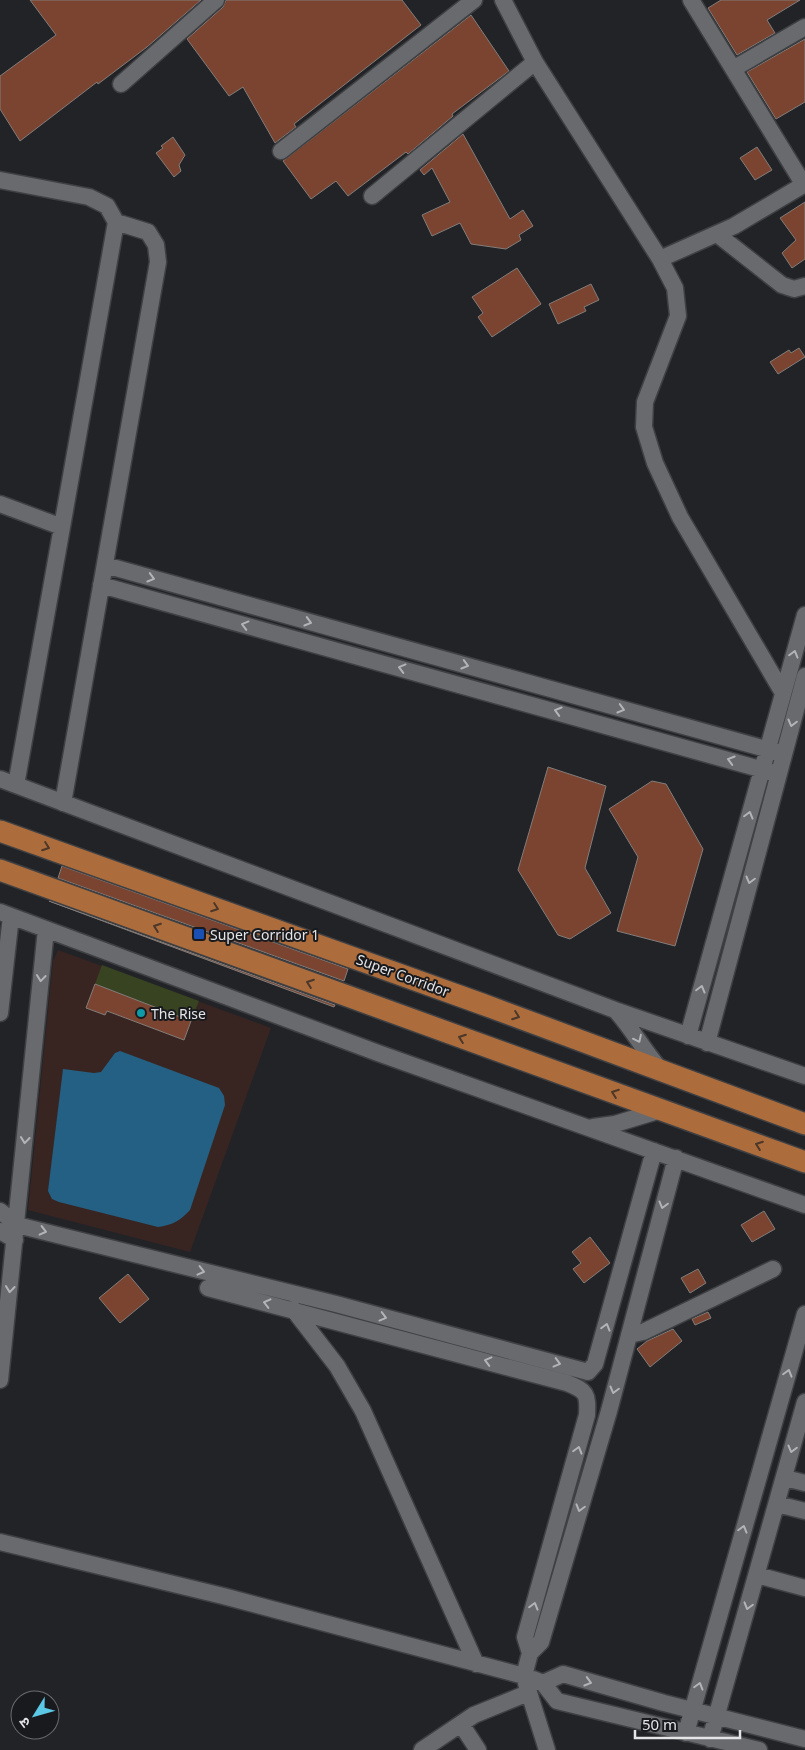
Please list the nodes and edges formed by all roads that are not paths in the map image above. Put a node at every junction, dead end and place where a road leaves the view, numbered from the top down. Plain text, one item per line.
1 (216, 0) edge
2 (474, 0) edge
3 (503, 0) edge
4 (691, 0) edge
5 (805, 27) edge
6 (535, 62) junction
7 (733, 69) junction
8 (121, 84) dead end
9 (281, 151) dead end
10 (0, 180) edge
11 (804, 185) edge
12 (372, 196) dead end
13 (116, 222) junction
14 (717, 234) junction
15 (660, 258) junction
16 (805, 286) edge
17 (0, 504) edge
18 (62, 527) junction
19 (104, 565) junction
20 (101, 585) junction
21 (805, 616) edge
22 (805, 676) edge
23 (783, 693) junction
24 (767, 750) junction
25 (784, 754) junction
26 (762, 769) junction
27 (778, 774) junction
28 (0, 780) edge
29 (16, 785) junction
30 (63, 803) junction
31 (0, 830) edge
32 (0, 870) edge
33 (6, 914) edge
34 (46, 929) junction
35 (615, 1010) junction
36 (0, 1013) edge
37 (688, 1036) junction
38 (707, 1042) junction
39 (660, 1069) junction
40 (805, 1076) edge
41 (661, 1110) junction
42 (805, 1124) edge
43 (590, 1127) junction
44 (654, 1150) junction
45 (676, 1158) junction
46 (805, 1162) edge
47 (805, 1205) edge
48 (0, 1211) edge
49 (0, 1231) edge
50 (16, 1232) junction
51 (774, 1269) dead end
52 (208, 1288) dead end
53 (293, 1309) junction
54 (805, 1314) edge
55 (629, 1335) junction
56 (0, 1380) edge
57 (805, 1402) edge
58 (785, 1478) junction
59 (805, 1483) edge
60 (777, 1504) junction
61 (805, 1511) edge
62 (0, 1542) edge
63 (757, 1575) junction
64 (805, 1588) edge
65 (530, 1653) junction
66 (476, 1664) junction
67 (524, 1676) junction
68 (543, 1683) junction
69 (528, 1693) junction
70 (692, 1710) junction
71 (716, 1716) junction
72 (461, 1724) junction
73 (686, 1733) junction
74 (710, 1738) junction
75 (805, 1738) edge
76 (422, 1750) edge
77 (478, 1750) edge
78 (547, 1750) edge
79 (759, 1750) edge

1 - 8 street
2 - 9 street
3 - 6 street
4 - 7 street
5 - 7 street
6 - 12 street
6 - 15 street
7 - 11 street
10 - 13 street
11 - 14 street
13 - 18 street
13 - 19 street
14 - 15 street
14 - 16 street
15 - 23 street
17 - 18 street
18 - 29 street
19 - 20 street
19 -> 24 street
26 -> 20 street
20 - 30 street
23 -> 21 street
22 -> 25 street
23 - 24 street
24 - 25 street
24 - 26 street
25 - 27 street
26 - 27 street
37 -> 26 street
27 -> 38 street
28 - 29 street
29 - 30 street
30 - 35 street
31 -> 39 main road, Super Corridor
41 -> 32 main road
33 - 34 street
33 - 36 street
34 - 43 street
34 -> 50 street
35 - 37 street
35 -> 39 street
37 - 38 street
38 - 40 street
39 - 42 main road, Super Corridor
41 - 43 street
46 -> 41 main road
43 - 44 street
44 - 45 street
50 -> 44 street
45 - 47 street
45 -> 55 street
48 - 50 street
49 - 50 street
50 -> 56 street
51 - 55 street
53 -> 52 street
65 -> 53 street
53 - 66 street
70 -> 54 street
55 -> 65 street
57 -> 58 street
58 - 59 street
58 - 60 street
60 - 61 street
60 - 63 street
62 - 66 street
63 - 64 street
63 -> 71 street
65 - 67 street
66 - 67 street
67 - 68 street
67 - 69 street
68 -> 70 street
68 - 73 street
69 - 72 street
69 - 78 street
70 - 71 street
70 - 73 street
71 - 74 street
71 - 75 street
72 - 76 street
72 - 77 street
73 - 74 street
74 - 79 street

